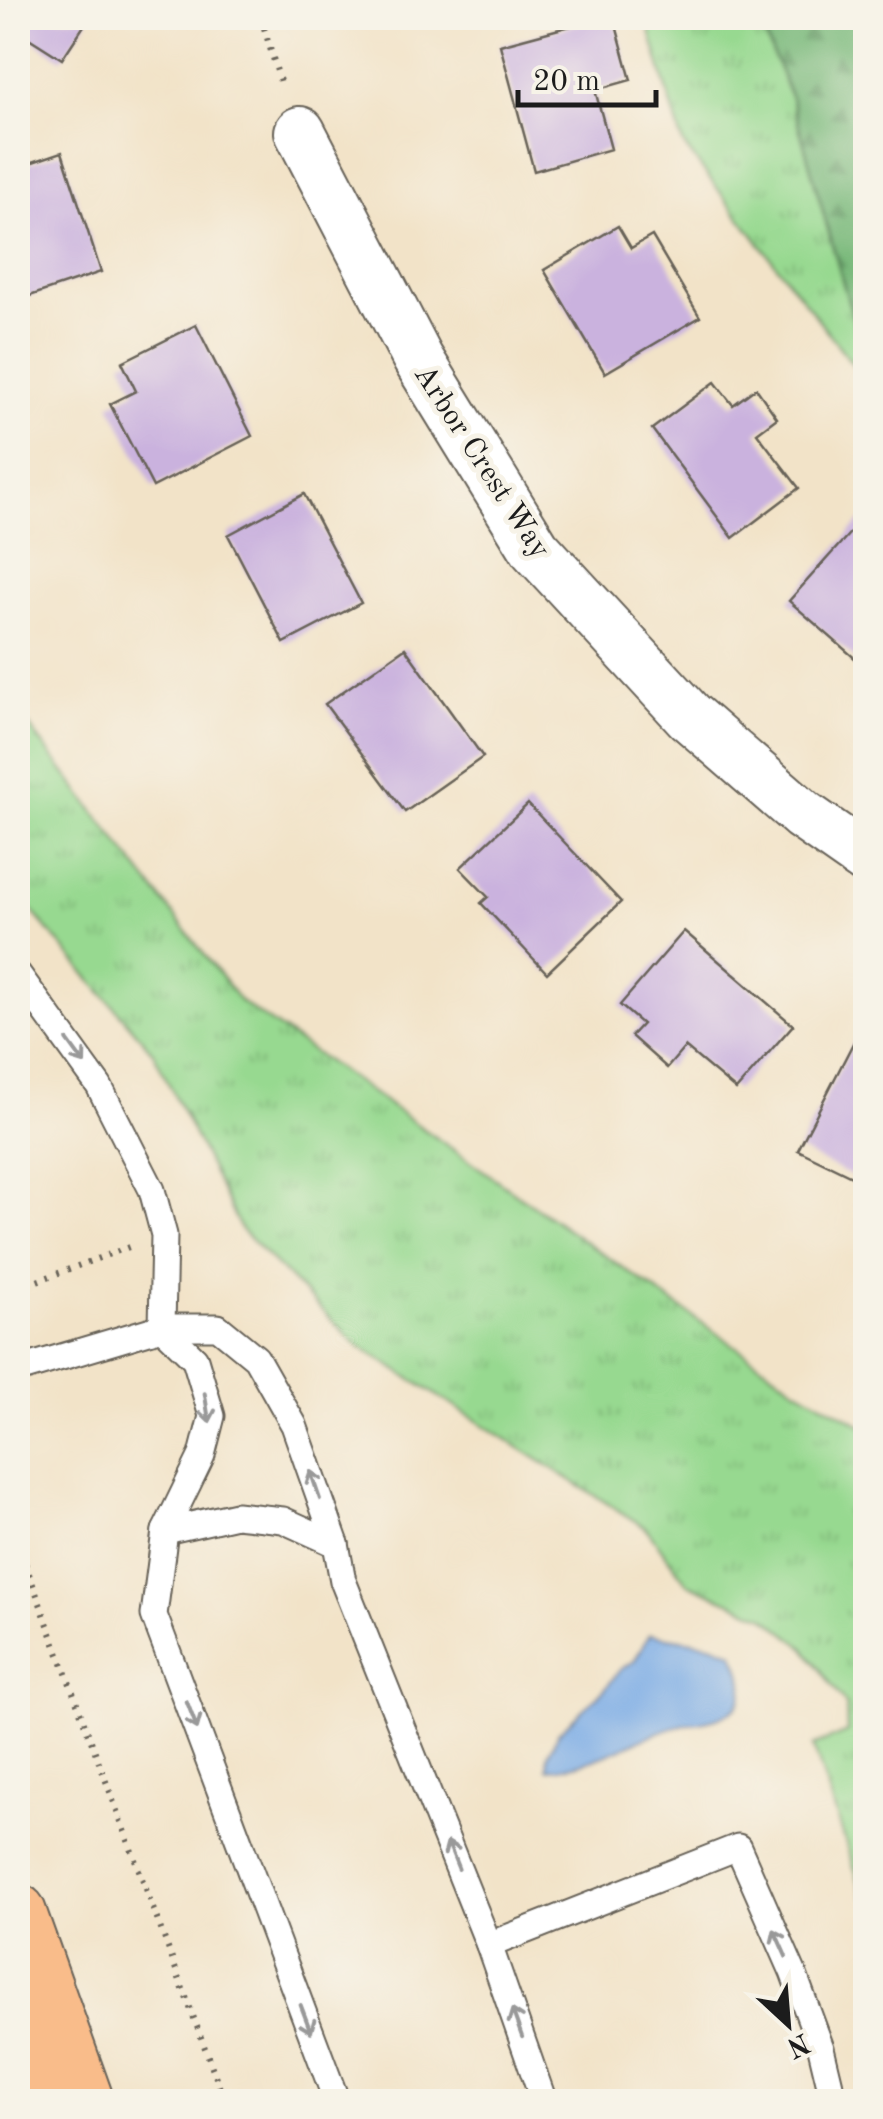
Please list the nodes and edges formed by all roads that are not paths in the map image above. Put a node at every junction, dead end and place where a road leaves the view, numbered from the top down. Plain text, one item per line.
1 (300, 132) road end
2 (866, 859) edge
3 (18, 974) edge
4 (162, 1327) junction
5 (18, 1370) edge
6 (165, 1531) junction
7 (336, 1544) junction
8 (18, 1912) edge
9 (489, 1946) junction
10 (18, 2042) edge
11 (48, 2102) edge
12 (86, 2102) edge
13 (336, 2102) edge
14 (544, 2102) edge
15 (834, 2102) edge

1 - 2 street, Arbor Crest Way
3 -> 4 lane
4 - 5 lane
4 -> 6 lane
7 -> 4 lane
6 - 7 lane
6 -> 13 lane
9 -> 7 lane
8 - 12 main road
14 -> 9 lane
15 -> 9 lane
10 - 11 main road

